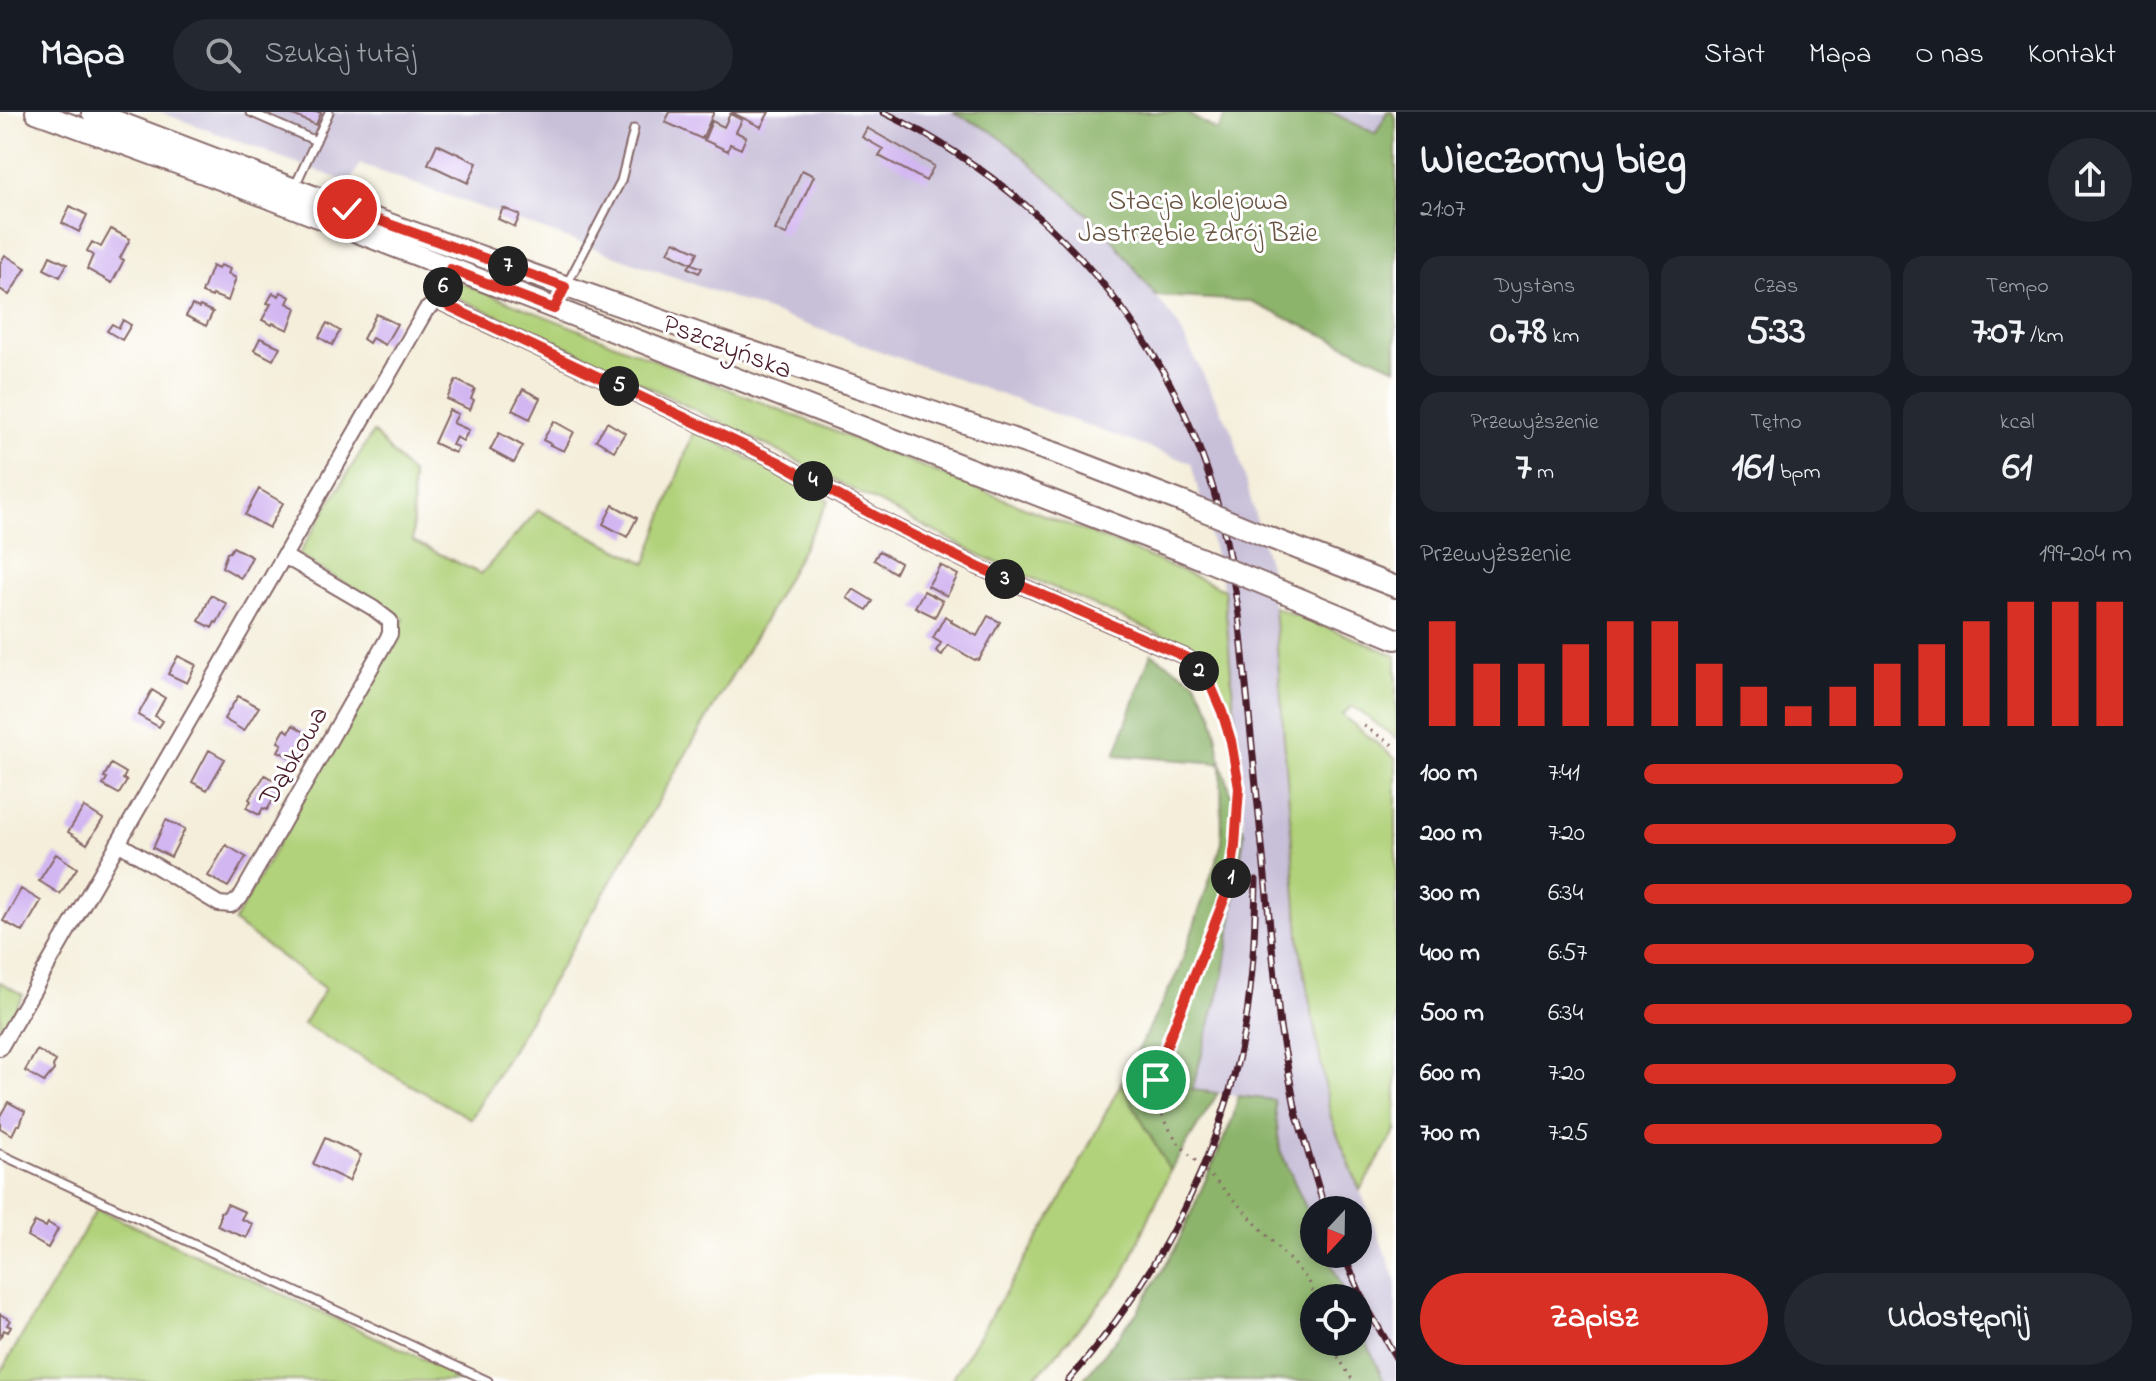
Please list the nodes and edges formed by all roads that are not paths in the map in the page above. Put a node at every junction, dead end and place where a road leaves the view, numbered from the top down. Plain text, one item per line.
1 (36, 112) edge
2 (92, 112) edge
3 (250, 112) edge
4 (329, 112) edge
5 (634, 129) dead end
6 (316, 141) junction
7 (294, 188) junction
8 (450, 269) junction
9 (565, 287) junction
10 (438, 301) junction
11 (554, 309) junction
12 (284, 556) junction
13 (1396, 587) edge
14 (1396, 639) edge
15 (1188, 658) road end
16 (118, 843) junction
17 (0, 1048) edge
18 (0, 1154) edge
19 (488, 1381) edge

1 - 8 main road, Pszczyńska
2 - 7 main road, Pszczyńska
3 - 6 lane
4 - 6 lane
5 - 9 lane
6 - 7 lane
7 - 9 main road, Pszczyńska
8 - 10 street
8 - 11 main road, Pszczyńska
9 - 11 lane
9 - 13 main road, Pszczyńska, bridge
10 - 12 street
10 - 15 street
11 - 14 main road, Pszczyńska, bridge
12 - 16 street
12 - 16 street, Dąbkowa
16 - 17 street
18 - 19 lane

